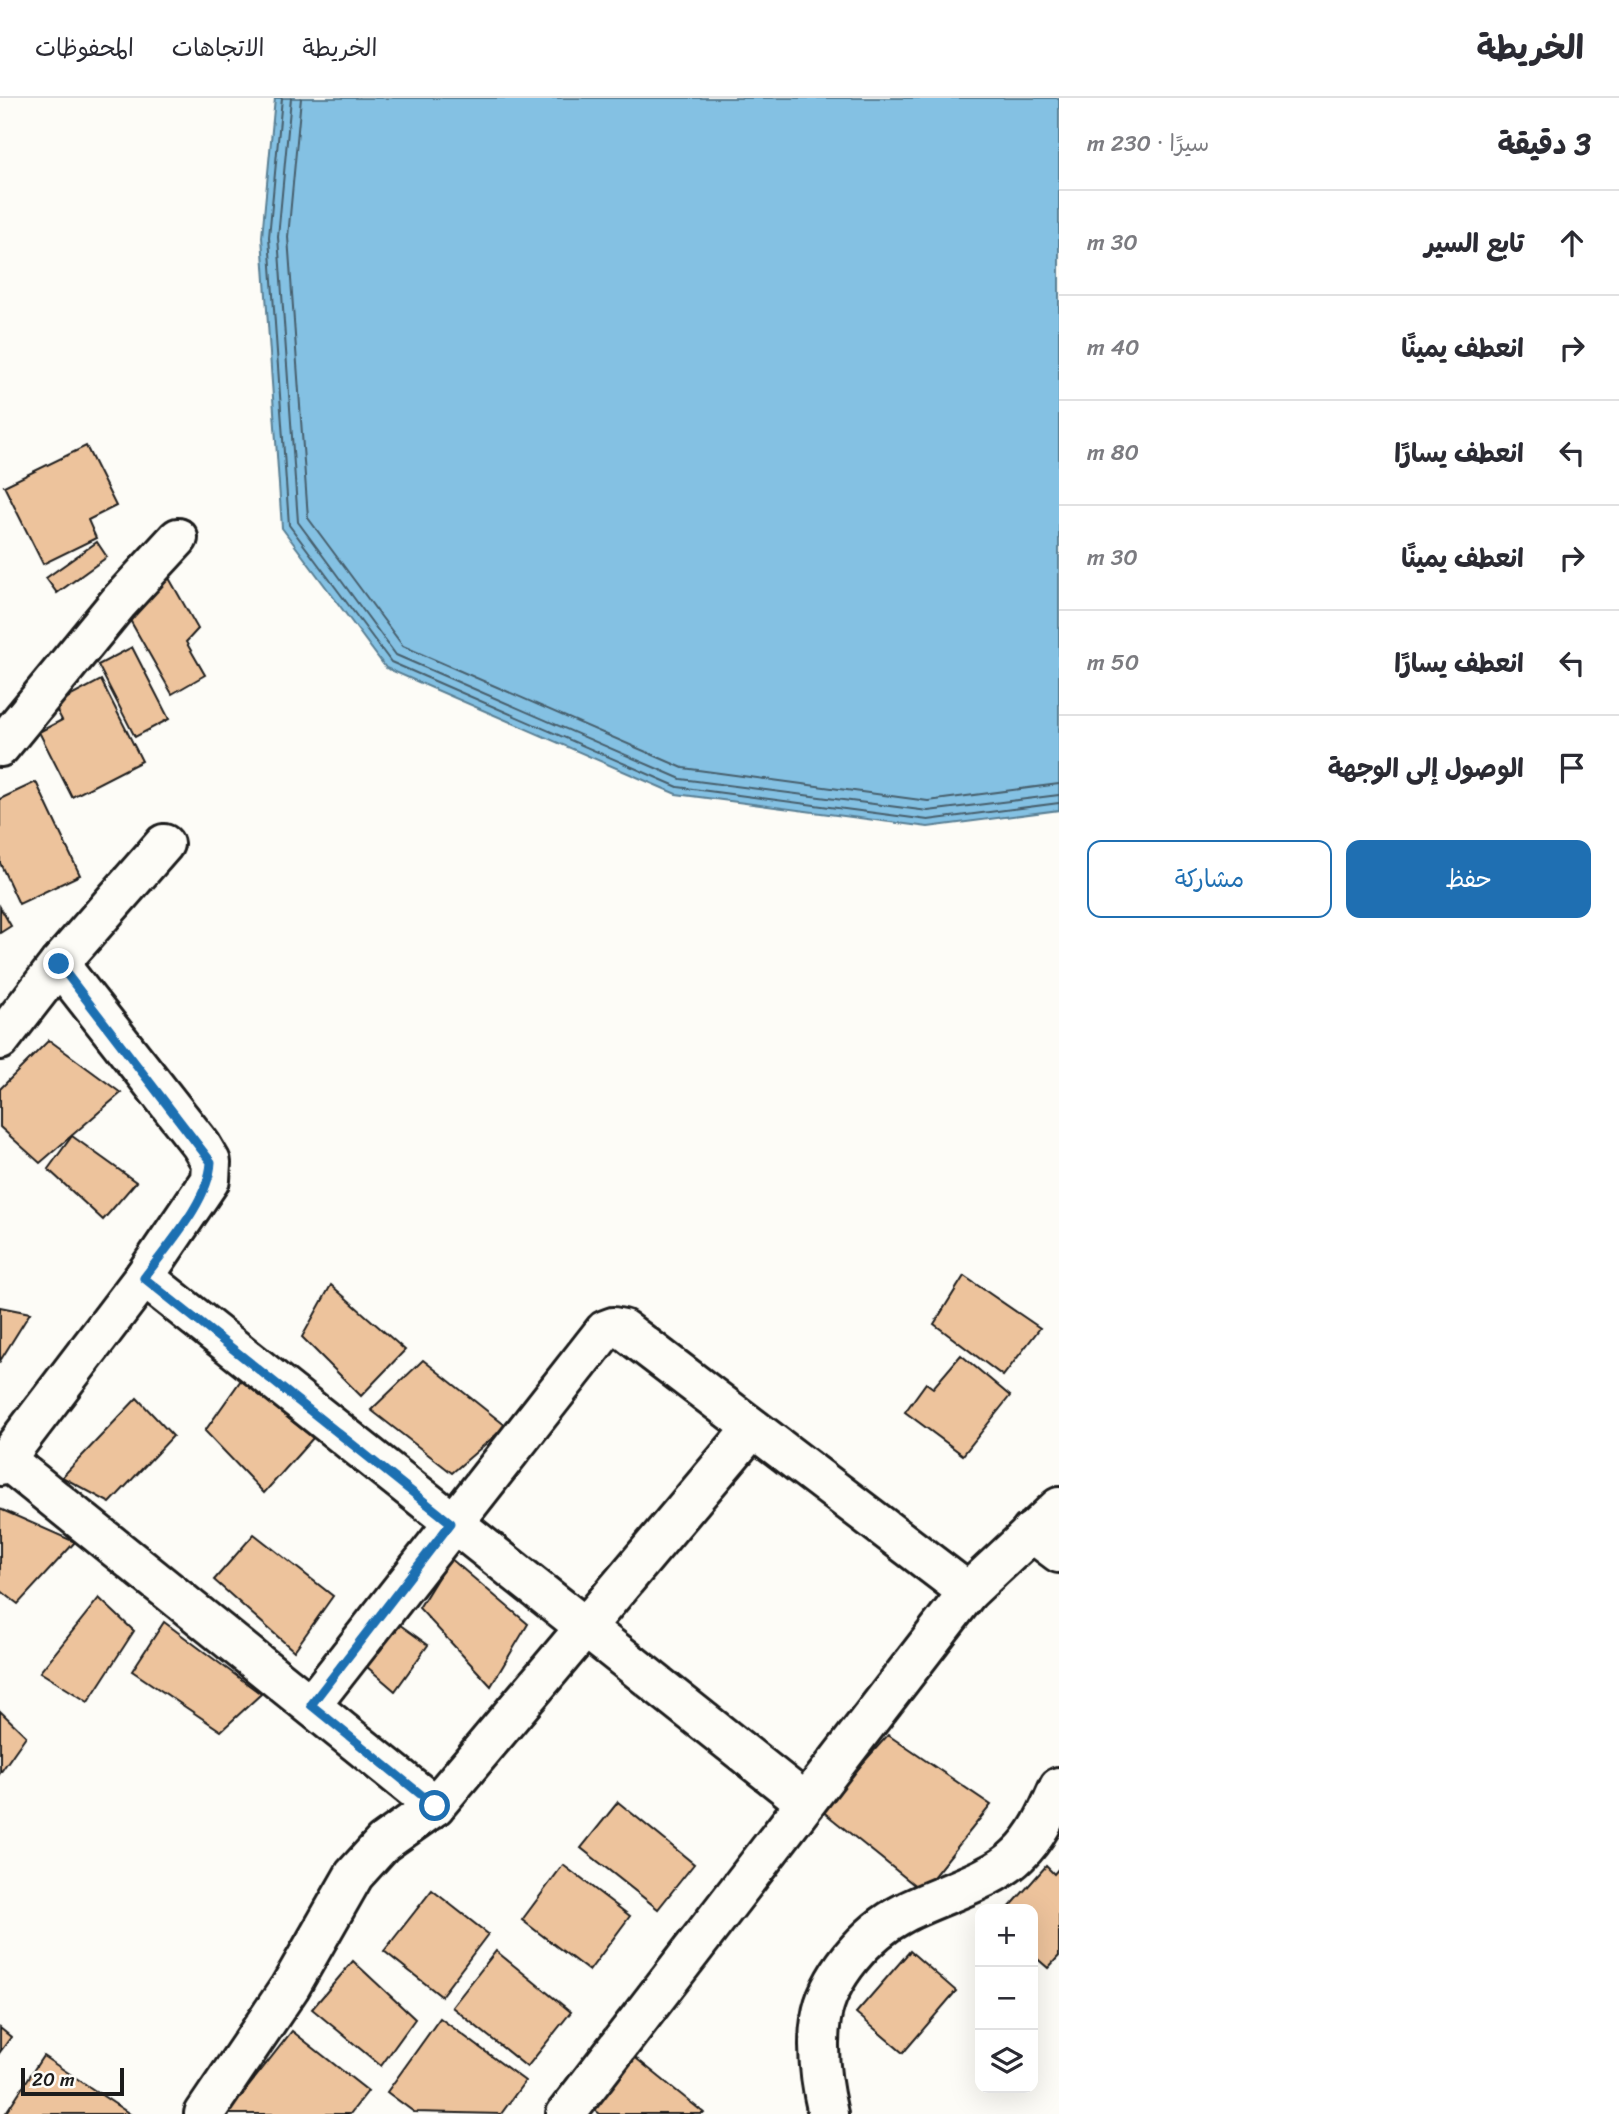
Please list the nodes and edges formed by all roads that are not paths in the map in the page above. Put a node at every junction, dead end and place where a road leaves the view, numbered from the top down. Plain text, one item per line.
1 (178, 538) dead end
2 (0, 747) edge
3 (164, 844) dead end
4 (59, 964) junction
5 (0, 1040) edge
6 (144, 1278) junction
7 (752, 1429) junction
8 (3, 1463) edge
9 (451, 1523) junction
10 (1050, 1531) edge
11 (968, 1592) junction
12 (583, 1628) junction
13 (311, 1705) junction
14 (1059, 1787) edge
15 (804, 1801) junction
16 (435, 1806) junction
17 (204, 2114) edge
18 (566, 2114) edge
19 (828, 2114) edge

1 - 2 street
3 - 4 street
4 - 5 street
4 - 6 street
6 - 8 street
6 - 9 street
7 - 9 street
7 - 11 street
7 - 12 street
8 - 13 street
9 - 12 street
9 - 13 street
10 - 11 street
11 - 15 street
12 - 15 street
12 - 16 street
13 - 16 street
14 - 19 street
15 - 18 street
16 - 17 street

